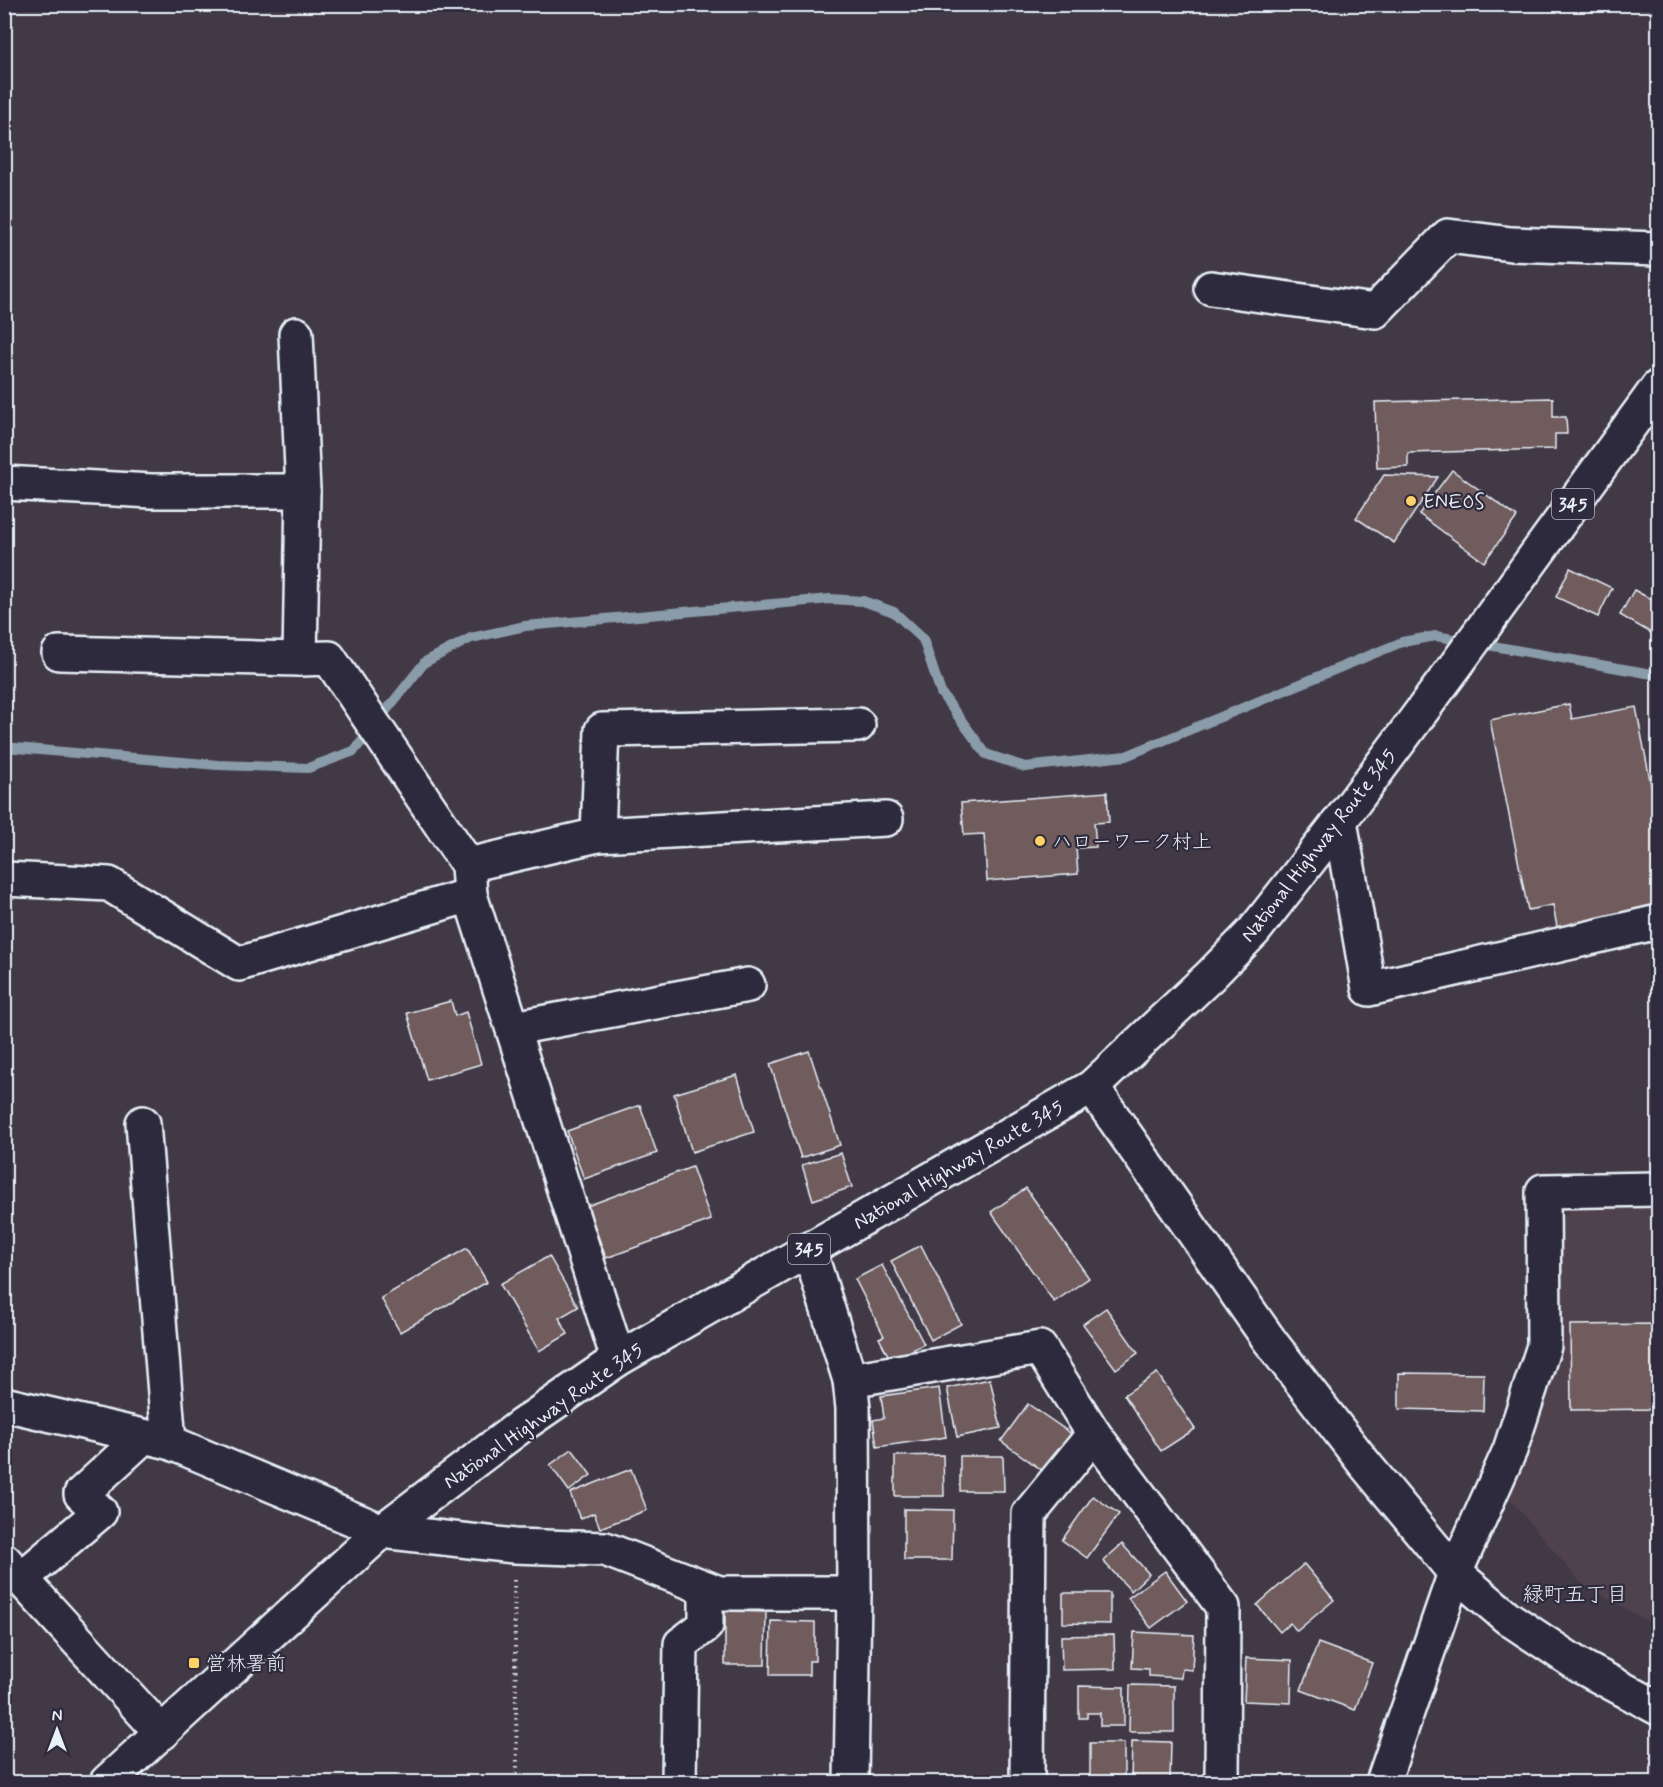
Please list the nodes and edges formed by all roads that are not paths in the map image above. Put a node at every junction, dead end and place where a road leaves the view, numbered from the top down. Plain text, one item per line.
1 (1659, 249) edge
2 (1211, 288) dead end
3 (296, 334) dead end
4 (1659, 387) edge
5 (4, 483) edge
6 (303, 491) junction
7 (59, 653) dead end
8 (300, 659) junction
9 (858, 725) dead end
10 (886, 819) dead end
11 (1340, 821) junction
12 (598, 835) junction
13 (4, 879) edge
14 (469, 880) junction
15 (1659, 922) edge
16 (748, 985) dead end
17 (514, 1028) junction
18 (1092, 1087) junction
19 (143, 1123) dead end
20 (1659, 1189) edge
21 (809, 1249) junction
22 (618, 1359) junction
23 (850, 1380) junction
24 (4, 1404) edge
25 (1094, 1434) junction
26 (156, 1440) junction
27 (382, 1532) junction
28 (13, 1569) edge
29 (1455, 1573) junction
30 (706, 1588) junction
31 (854, 1593) junction
32 (1659, 1708) edge
33 (162, 1733) junction
34 (107, 1782) edge
35 (679, 1782) edge
36 (851, 1782) edge
37 (1027, 1782) edge
38 (1222, 1782) edge
39 (1383, 1782) edge

1 - 2 main road
3 - 6 main road
4 - 11 main road, National Highway Route 345 / 345
5 - 6 main road
6 - 8 main road
7 - 8 main road
8 - 14 main road
9 - 12 main road
10 - 12 main road
11 - 15 main road
11 - 18 main road, National Highway Route 345 / 345
12 - 14 main road
13 - 14 main road
14 - 17 main road
16 - 17 main road
17 - 22 main road
18 - 21 main road, National Highway Route 345 / 345
18 - 29 main road
19 - 26 main road
20 - 29 main road
21 - 22 main road, National Highway Route 345 / 345
21 - 23 main road
22 - 27 main road, National Highway Route 345 / 345
23 - 25 main road
23 - 31 main road
24 - 26 main road
25 - 37 main road
25 - 38 main road
26 - 27 main road
26 - 28 main road
27 - 30 main road
27 - 33 main road, National Highway Route 345 / 345
28 - 33 main road
29 - 32 main road
29 - 39 main road
30 - 31 main road
30 - 35 main road
31 - 36 main road
33 - 34 main road, National Highway Route 345 / 345

